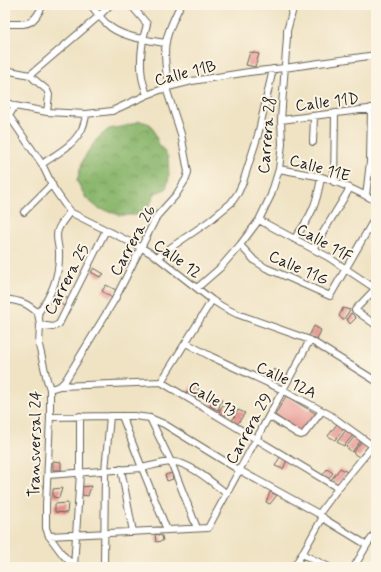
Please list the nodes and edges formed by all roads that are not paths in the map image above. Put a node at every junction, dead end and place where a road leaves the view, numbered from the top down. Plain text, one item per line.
1 (43, 5) edge
2 (91, 5) edge
3 (110, 5) edge
4 (131, 5) edge
5 (294, 5) edge
6 (179, 6) edge
7 (99, 16) junction
8 (5, 24) edge
9 (142, 40) junction
10 (165, 43) junction
11 (376, 56) edge
12 (284, 68) junction
13 (273, 69) junction
14 (5, 70) edge
15 (30, 75) junction
16 (167, 88) junction
17 (147, 95) junction
18 (5, 102) edge
19 (16, 106) junction
20 (374, 108) edge
21 (5, 110) edge
22 (47, 112) junction
23 (335, 113) junction
24 (86, 114) junction
25 (10, 116) junction
26 (314, 116) junction
27 (281, 120) junction
28 (5, 122) edge
29 (313, 142) dead end
30 (42, 164) junction
31 (279, 169) junction
32 (321, 177) junction
33 (334, 182) junction
34 (52, 184) junction
35 (350, 188) junction
36 (366, 196) junction
37 (376, 201) edge
38 (24, 212) dead end
39 (70, 212) junction
40 (376, 216) edge
41 (259, 220) junction
42 (106, 230) junction
43 (294, 239) junction
44 (240, 245) junction
45 (142, 248) junction
46 (313, 249) junction
47 (157, 257) junction
48 (346, 269) junction
49 (197, 288) junction
50 (376, 289) edge
51 (5, 299) edge
52 (212, 300) junction
53 (38, 313) junction
54 (40, 325) junction
55 (376, 325) edge
56 (310, 340) junction
57 (186, 343) junction
58 (376, 381) edge
59 (161, 382) junction
60 (60, 386) junction
61 (50, 389) junction
62 (283, 390) junction
63 (322, 411) junction
64 (80, 416) junction
65 (110, 416) junction
66 (122, 416) junction
67 (269, 416) junction
68 (50, 417) junction
69 (150, 418) junction
70 (256, 440) junction
71 (375, 444) edge
72 (171, 462) junction
73 (142, 468) junction
74 (121, 469) junction
75 (239, 470) junction
76 (105, 471) junction
77 (80, 473) junction
78 (48, 475) junction
79 (338, 488) junction
80 (227, 494) junction
81 (321, 516) junction
82 (197, 528) junction
83 (167, 530) junction
84 (133, 532) junction
85 (376, 532) edge
86 (104, 533) junction
87 (76, 534) junction
88 (49, 536) junction
89 (367, 544) junction
90 (302, 554) junction
91 (74, 567) edge
92 (104, 567) edge
93 (294, 567) edge
94 (329, 567) edge
95 (354, 567) edge

1 - 8 street
2 - 7 street
3 - 7 street
4 - 9 street
5 - 12 street, Carrera 28
6 - 10 street, Carrera 26
7 - 9 street
7 - 15 street
9 - 10 street
9 - 17 street
10 - 16 street, Carrera 26
11 - 12 street, Calle 11B
12 - 13 street, Calle 11B
12 - 27 street, Carrera 28
13 - 16 street, Calle 11B
13 - 47 street
14 - 15 street
15 - 22 street
16 - 17 street, Calle 11B
16 - 45 street, Carrera 26
17 - 24 street, Calle 11B
18 - 19 street, Calle 11B
19 - 22 street, Calle 11B
19 - 25 street
20 - 23 street, Calle 11D
20 - 36 street
21 - 25 street
22 - 24 street, Calle 11B
23 - 26 street, Calle 11D
23 - 33 street
24 - 30 street
25 - 28 street
25 - 30 street
26 - 27 street, Calle 11D
26 - 29 street
27 - 31 street, Carrera 28
30 - 34 street
31 - 32 street, Calle 11E
31 - 41 street, Carrera 28
32 - 33 street, Calle 11E
32 - 43 street
33 - 35 street, Calle 11E
34 - 38 street
34 - 39 street
35 - 36 street, Calle 11E
35 - 46 street
36 - 37 street, Calle 11E
39 - 42 street, Calle 12
39 - 53 street
40 - 48 street
41 - 43 street, Calle 11F
41 - 44 street, Carrera 28
42 - 45 street, Calle 12
42 - 54 street, Carrera 25
43 - 46 street, Calle 11F
44 - 48 street, Calle 11G
44 - 49 street, Carrera 28
45 - 47 street, Calle 12
45 - 60 street, Carrera 26
46 - 48 street, Calle 11F
47 - 49 street, Calle 12
48 - 50 street, Calle 11F
49 - 52 street, Calle 12
50 - 55 street
51 - 53 street
52 - 56 street, Calle 12
52 - 57 street
53 - 54 street, Transversal 24
54 - 61 street, Transversal 24
56 - 58 street, Calle 12
56 - 62 street, Carrera 29
57 - 59 street
57 - 62 street, Calle 12A
59 - 60 street
59 - 70 street, Calle 13
60 - 61 street
61 - 68 street, Transversal 24
62 - 63 street, Calle 12A
62 - 67 street, Carrera 29
63 - 67 street
63 - 71 street, Calle 12A
64 - 65 street
64 - 68 street
64 - 77 street
65 - 66 street
65 - 76 street
66 - 69 street
66 - 73 street
67 - 70 street, Carrera 29
68 - 78 street, Transversal 24
69 - 72 street
69 - 75 street
70 - 75 street, Carrera 29
70 - 79 street, Calle 13
71 - 79 street
72 - 73 street
72 - 80 street
72 - 82 street
73 - 74 street
73 - 83 street
74 - 76 street
74 - 84 street
75 - 80 street, Carrera 29
75 - 81 street
76 - 77 street
76 - 86 street
77 - 78 street
77 - 87 street
78 - 88 street, Transversal 24
79 - 81 street
80 - 82 street, Carrera 29
81 - 89 street
81 - 90 street
82 - 83 street
83 - 84 street
84 - 86 street
85 - 89 street
86 - 87 street
86 - 92 street
87 - 88 street
87 - 91 street
88 - 91 street, Transversal 24
89 - 95 street
90 - 93 street
90 - 94 street

